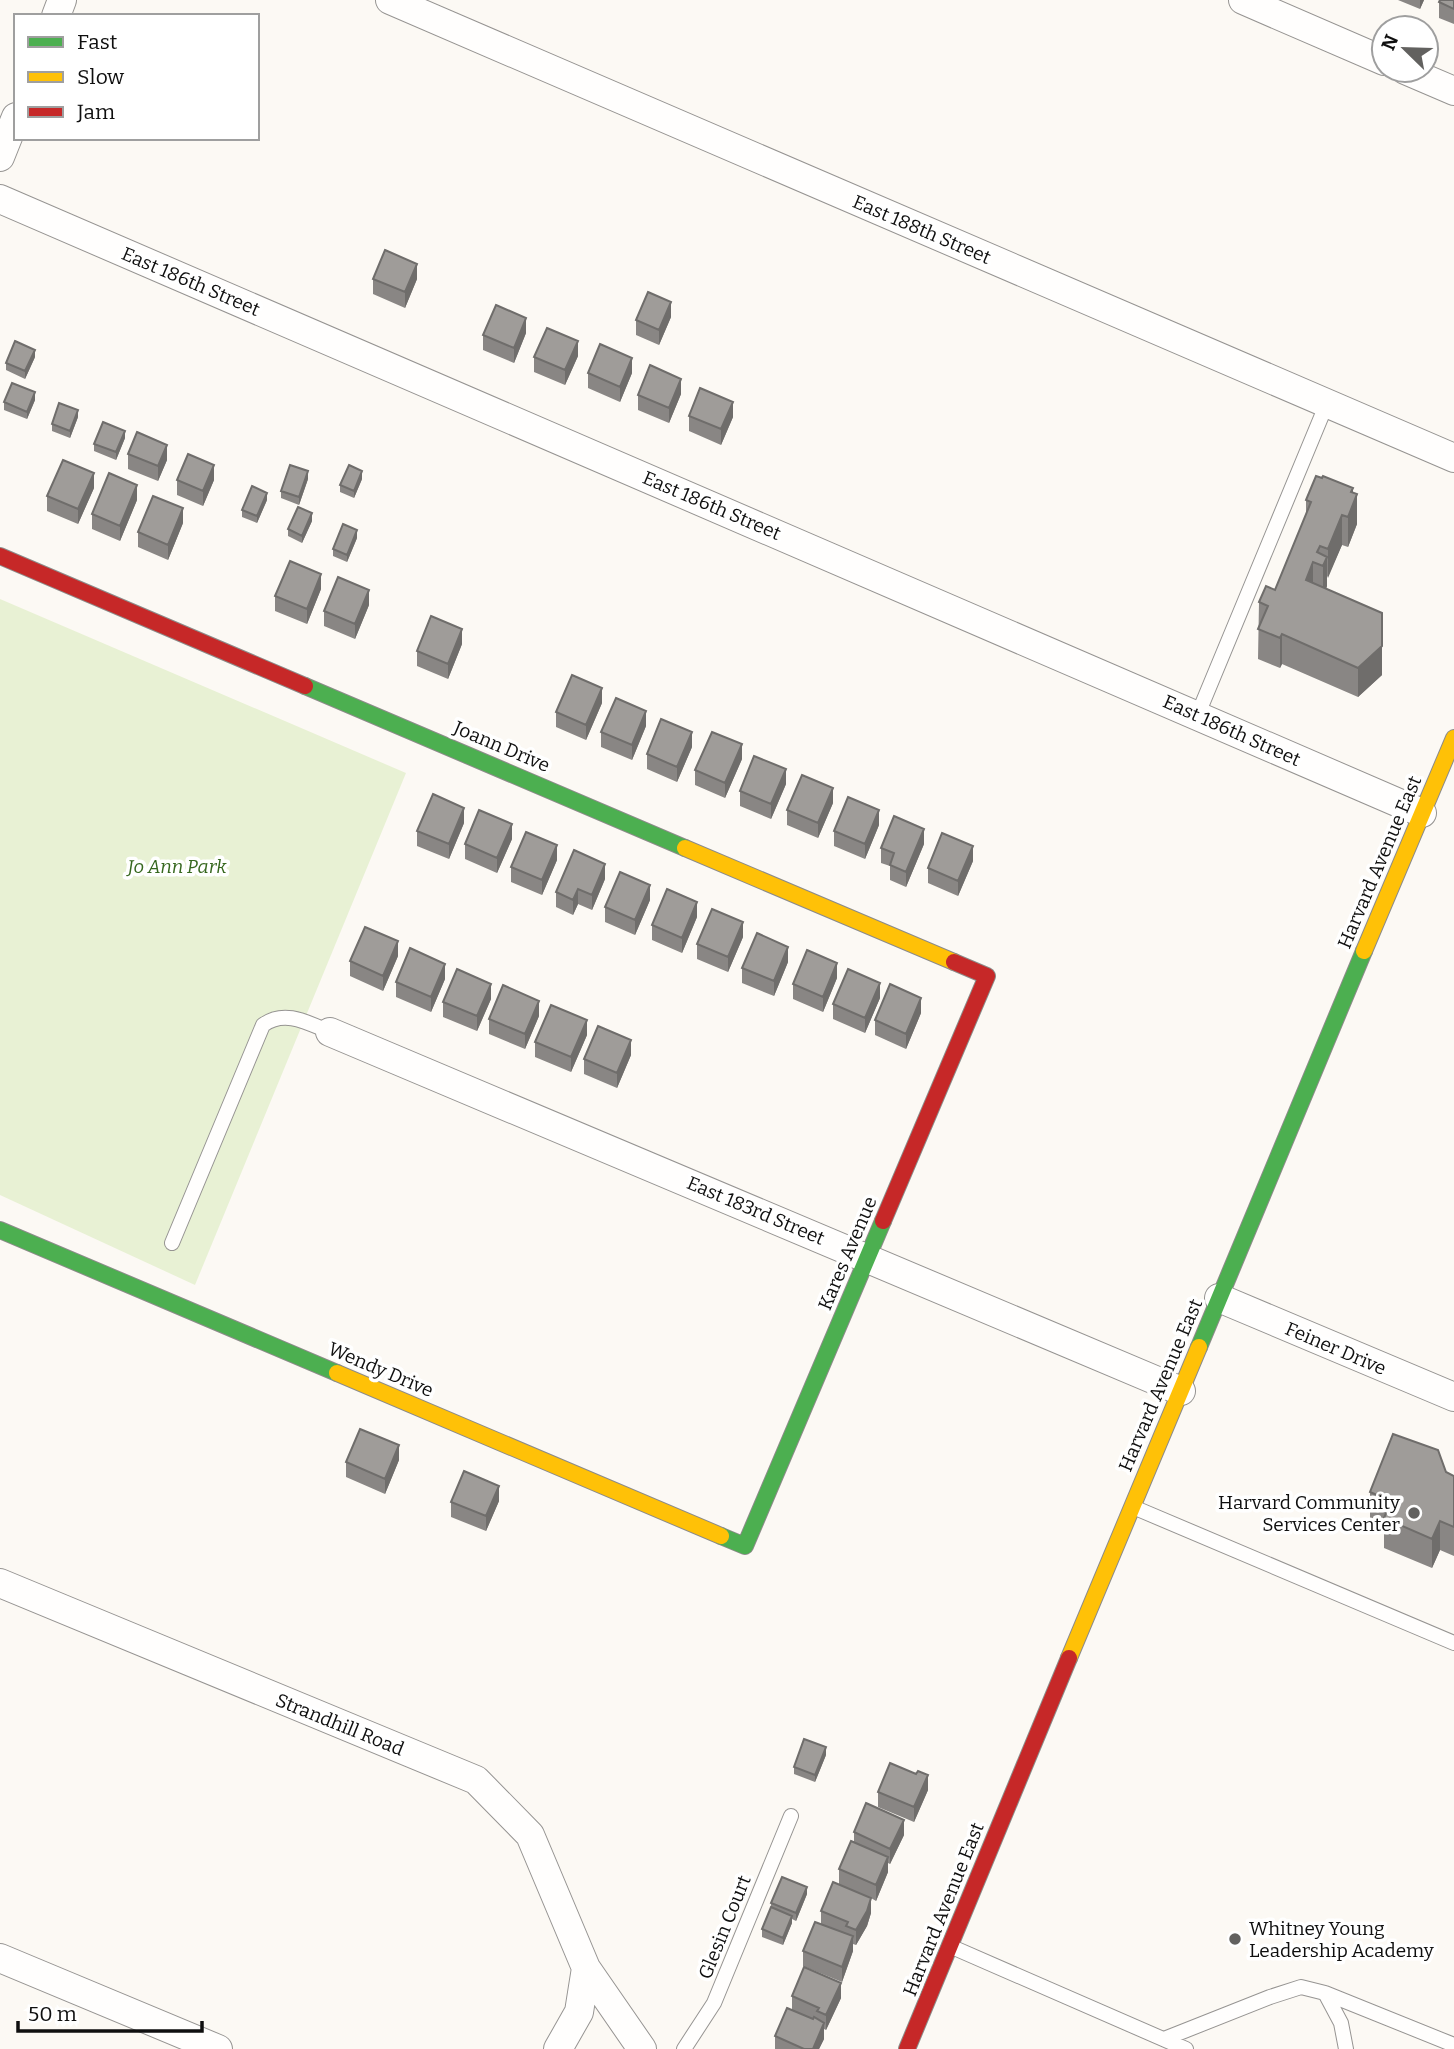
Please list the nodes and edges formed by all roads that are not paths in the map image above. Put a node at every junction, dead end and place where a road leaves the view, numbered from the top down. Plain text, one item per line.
1 (390, 0) edge
2 (1243, 0) edge
3 (1370, 55) edge
4 (1438, 84) edge
5 (1454, 91) edge
6 (14, 122) edge
7 (0, 157) edge
8 (0, 199) edge
9 (1327, 403) junction
10 (1454, 458) edge
11 (0, 556) edge
12 (1198, 714) junction
13 (1454, 738) edge
14 (1423, 813) junction
15 (987, 976) joint
16 (330, 1031) joint
17 (0, 1230) edge
18 (172, 1243) dead end
19 (867, 1258) junction
20 (1219, 1298) junction
21 (1181, 1391) junction
22 (1454, 1397) edge
23 (1132, 1507) junction
24 (745, 1546) joint
25 (0, 1583) edge
26 (1454, 1643) edge
27 (791, 1816) dead end
28 (950, 1946) junction
29 (0, 1958) edge
30 (586, 1968) junction
31 (1325, 1993) junction
32 (1164, 2039) junction
33 (1454, 2045) edge
34 (218, 2049) edge
35 (558, 2049) edge
36 (642, 2049) edge
37 (684, 2049) edge
38 (907, 2049) edge
39 (1186, 2049) edge
40 (1346, 2049) edge

1 - 9 street, East 188th Street
2 - 3 street
4 - 5 street
6 - 7 street
8 - 12 street, East 186th Street
9 - 10 street, East 188th Street
9 - 12 lane
11 - 15 street, Joann Drive
12 - 14 street, East 186th Street
13 - 14 street, Harvard Avenue East
14 - 20 street, Harvard Avenue East
15 - 19 street, Kares Avenue
16 - 18 lane
16 - 19 street, East 183rd Street
17 - 24 street, Wendy Drive
19 - 21 street, East 183rd Street
19 - 24 street, Kares Avenue
20 - 21 street, Harvard Avenue East
20 - 22 street, Feiner Drive
21 - 23 street, Harvard Avenue East
23 - 26 lane
23 - 28 street, Harvard Avenue East
25 - 30 street, Strandhill Road
27 - 37 lane, Glesin Court
28 - 32 lane
28 - 38 street, Harvard Avenue East
29 - 34 street
30 - 35 street
30 - 36 street, Strandhill Road
31 - 32 lane
31 - 33 lane
31 - 40 lane
32 - 39 lane

